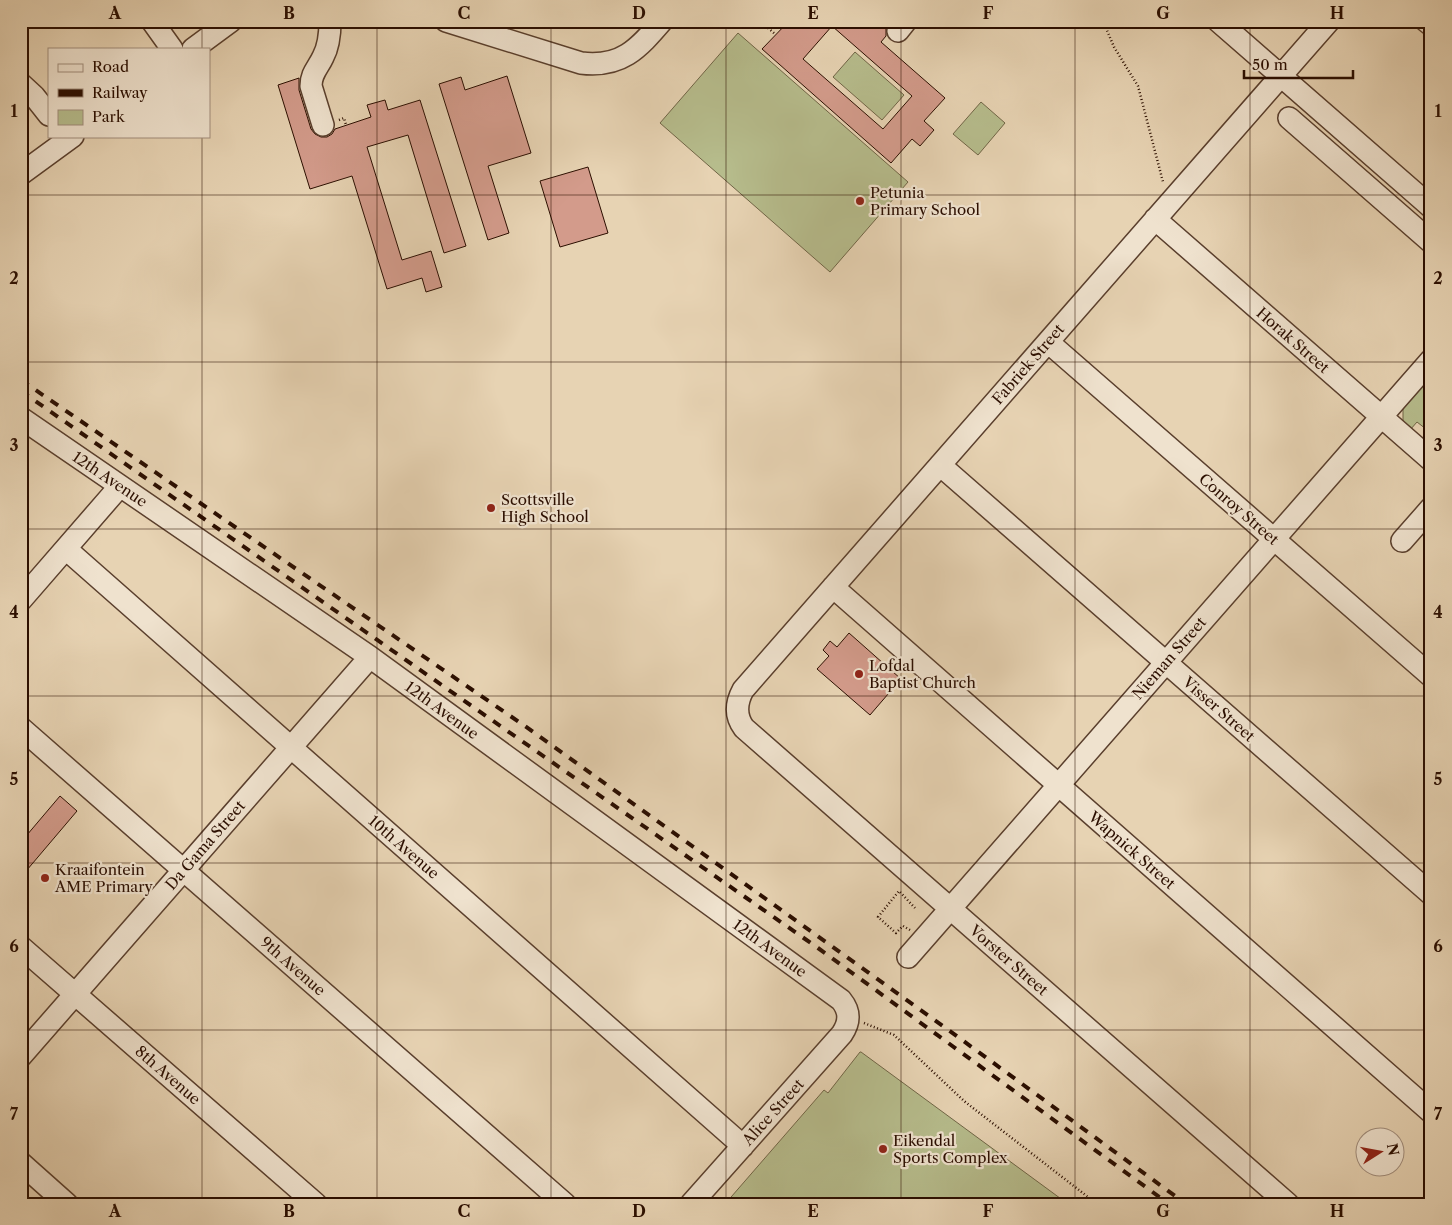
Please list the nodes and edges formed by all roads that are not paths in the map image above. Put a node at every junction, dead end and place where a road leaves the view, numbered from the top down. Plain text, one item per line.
1 (152, 21) edge
2 (231, 21) edge
3 (330, 21) edge
4 (446, 21) edge
5 (662, 21) edge
6 (1218, 21) edge
7 (1329, 21) edge
8 (1426, 21) edge
9 (1431, 25) edge
10 (171, 48) edge
11 (194, 48) edge
12 (1280, 75) junction
13 (21, 84) edge
14 (48, 114) edge
15 (1289, 118) dead end
16 (323, 125) dead end
17 (68, 138) edge
18 (21, 174) edge
19 (1431, 207) edge
20 (1162, 211) junction
21 (1431, 242) edge
22 (1048, 342) junction
23 (1431, 360) edge
24 (1381, 416) junction
25 (21, 418) edge
26 (1431, 460) edge
27 (940, 465) junction
28 (120, 486) junction
29 (1431, 508) edge
30 (1274, 539) junction
31 (1402, 541) dead end
32 (66, 549) junction
33 (833, 587) junction
34 (21, 600) edge
35 (370, 657) junction
36 (1166, 662) junction
37 (1431, 676) edge
38 (737, 712) joint
39 (21, 728) edge
40 (291, 748) junction
41 (1058, 785) junction
42 (183, 870) junction
43 (1431, 894) edge
44 (950, 908) junction
45 (21, 947) edge
46 (908, 957) dead end
47 (75, 994) junction
48 (848, 1017) joint
49 (21, 1056) edge
50 (1431, 1112) edge
51 (743, 1146) junction
52 (21, 1163) edge
53 (67, 1204) edge
54 (316, 1204) edge
55 (564, 1204) edge
56 (691, 1204) edge
57 (1288, 1204) edge

1 - 10 street
2 - 11 street
3 - 16 street
4 - 5 street
6 - 12 street
7 - 12 street, Fabriek Street
8 - 9 street
12 - 19 street
12 - 20 street, Fabriek Street
13 - 14 street
15 - 21 street
17 - 18 street
20 - 22 street, Fabriek Street
20 - 24 street, Horak Street
22 - 27 street, Fabriek Street
22 - 30 street, Conroy Street
23 - 24 street, Nieman Street
24 - 26 street, Horak Street
24 - 30 street, Nieman Street
25 - 28 street, 12th Avenue
27 - 33 street, Fabriek Street
27 - 36 street, Visser Street
28 - 32 street
28 - 35 street, 12th Avenue
29 - 31 street
30 - 36 street, Nieman Street
30 - 37 street, Conroy Street
32 - 34 street
32 - 40 street, 10th Avenue
33 - 38 street, Fabriek Street
33 - 41 street, Wapnick Street
35 - 40 street, Da Gama Street
35 - 48 street, 12th Avenue
36 - 41 street, Nieman Street
36 - 43 street, Visser Street
38 - 44 street, Vorster Street
39 - 42 street, 9th Avenue
40 - 42 street, Da Gama Street
40 - 51 street, 10th Avenue
41 - 44 street, Nieman Street
41 - 50 street, Wapnick Street
42 - 47 street, Da Gama Street
42 - 55 street, 9th Avenue
44 - 46 street, Nieman Street
44 - 57 street, Vorster Street
45 - 47 street, 8th Avenue
47 - 49 street, Da Gama Street
47 - 54 street, 8th Avenue
48 - 51 street, Alice Street
51 - 56 street, Alice Street
52 - 53 street

